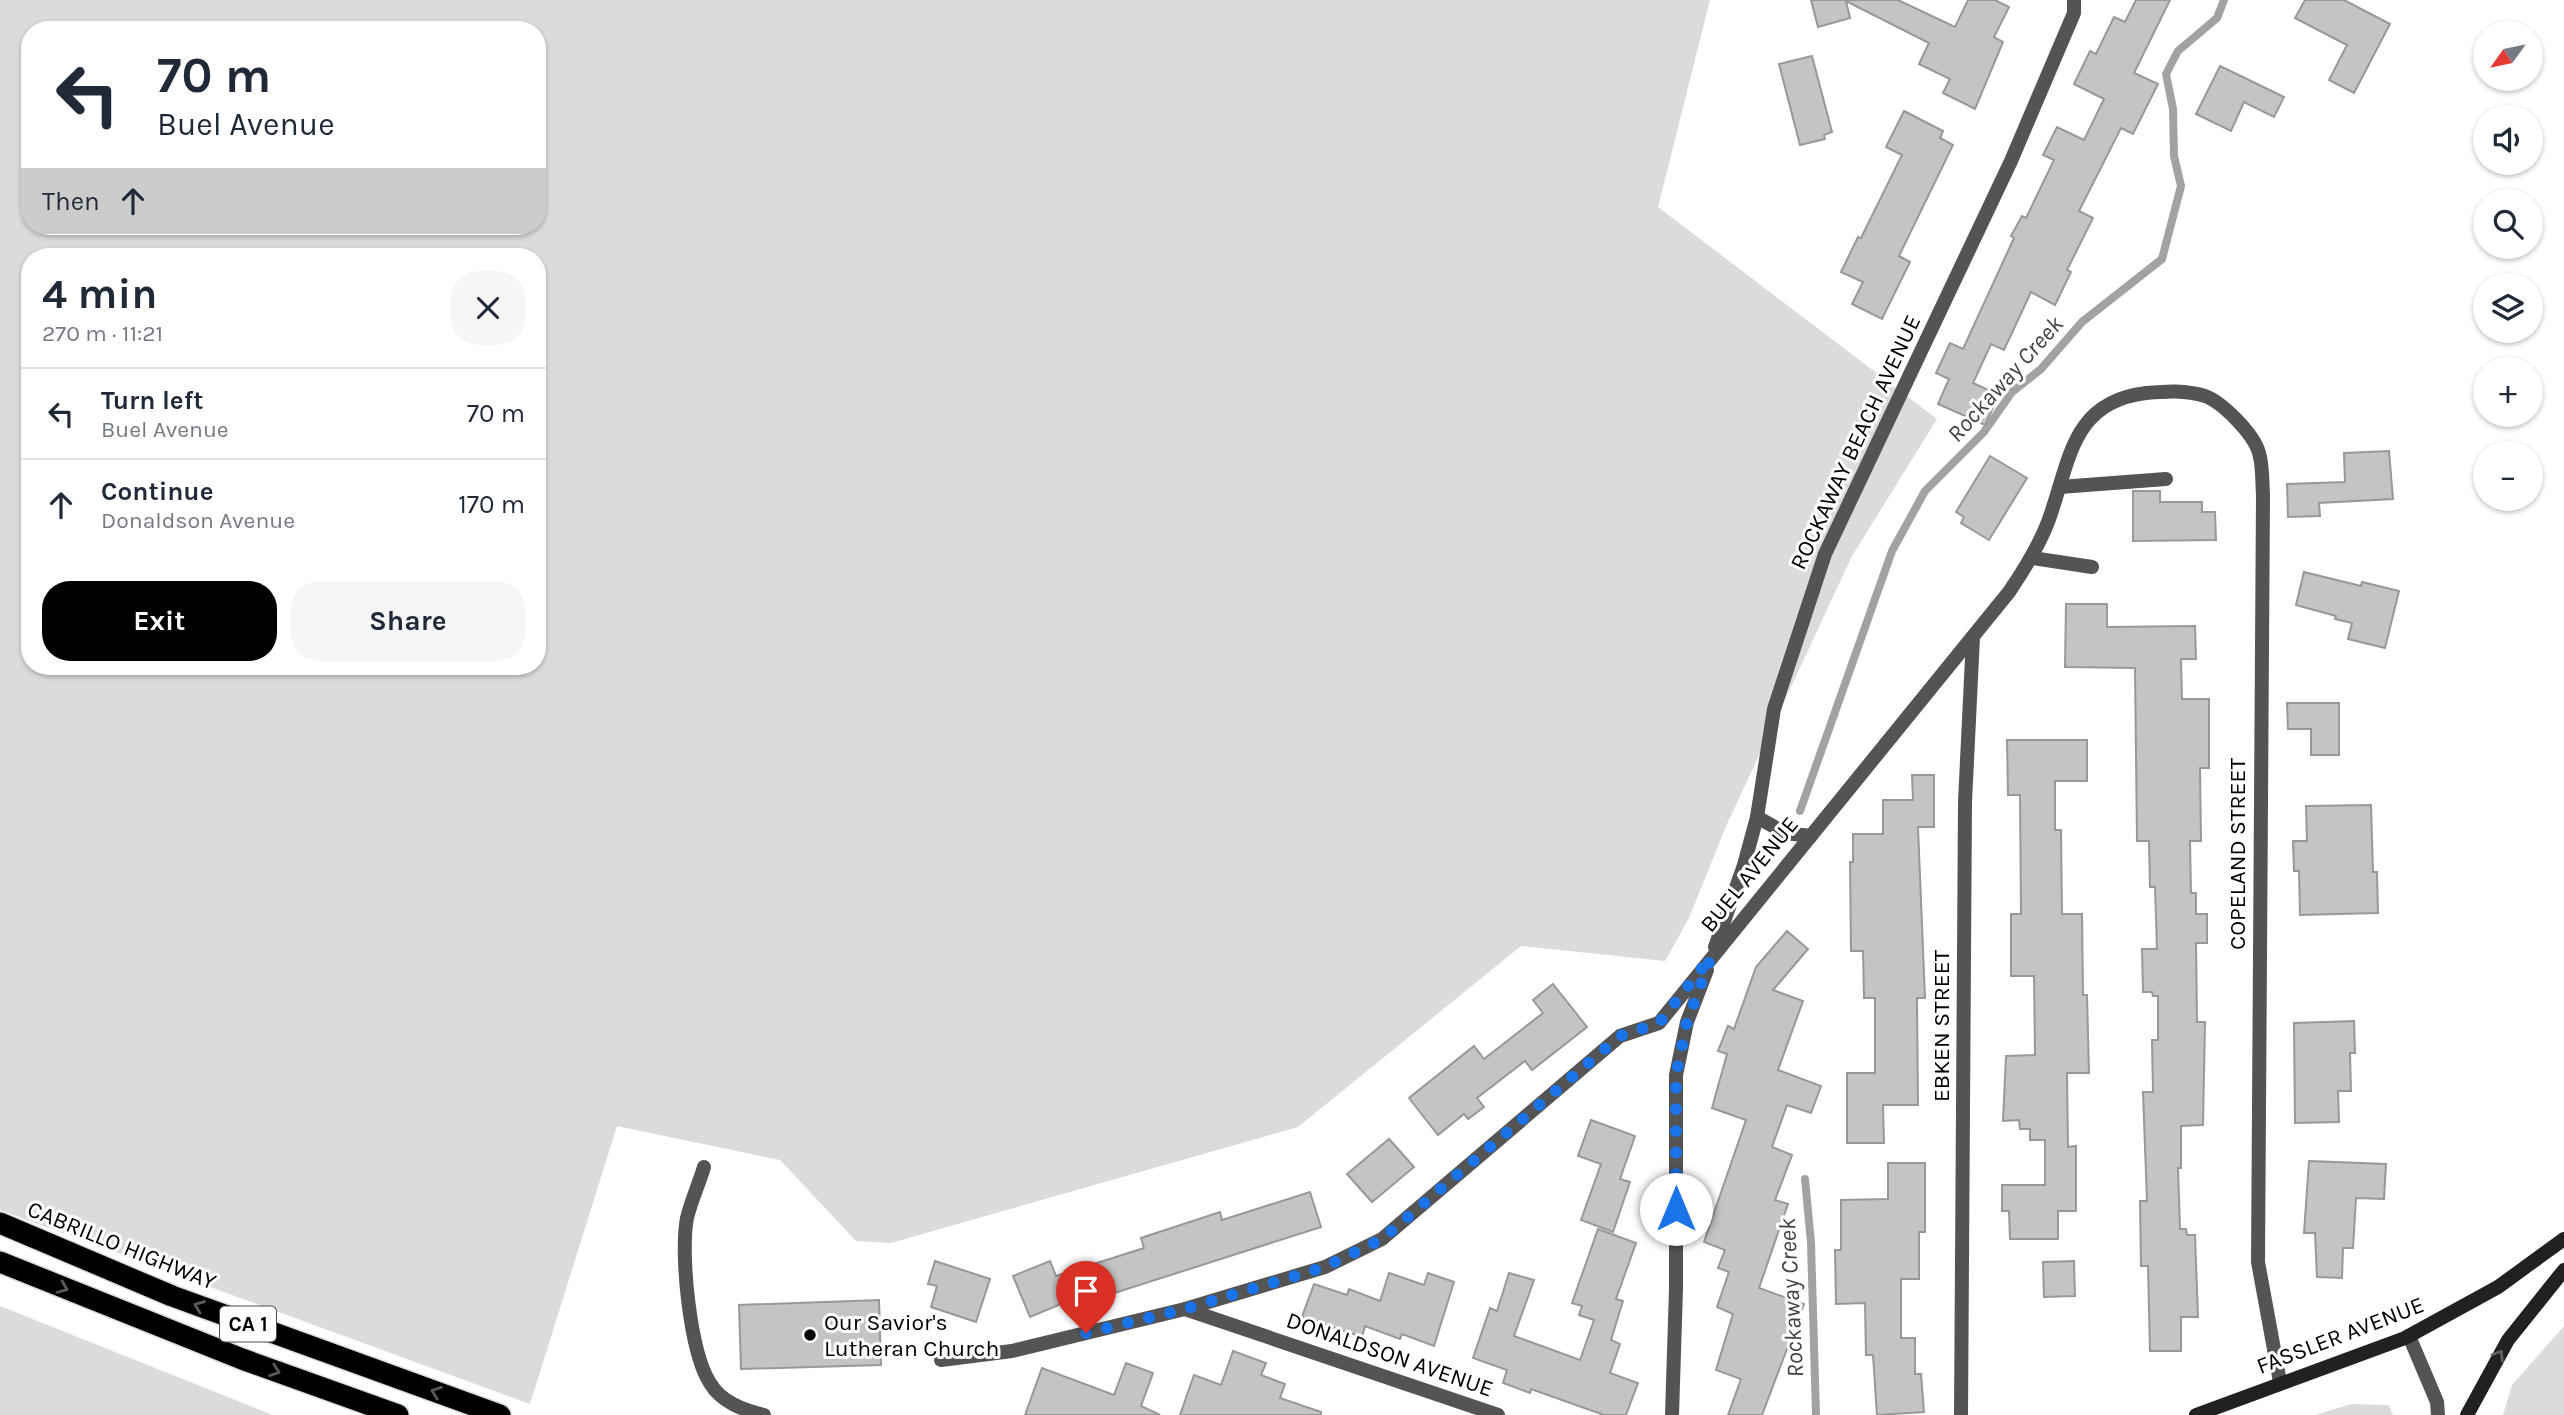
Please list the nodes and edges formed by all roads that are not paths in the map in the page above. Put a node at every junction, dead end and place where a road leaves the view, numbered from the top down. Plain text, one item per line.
1 (2074, 0) edge
2 (2158, 392) joint
3 (2166, 479) dead end
4 (2060, 487) junction
5 (2032, 558) junction
6 (2092, 567) dead end
7 (1973, 637) junction
8 (1757, 817) junction
9 (1811, 836) junction
10 (1711, 957) junction
11 (704, 1167) dead end
12 (0, 1223) edge
13 (2564, 1239) edge
14 (0, 1262) edge
15 (2564, 1270) edge
16 (1185, 1309) junction
17 (2409, 1336) junction
18 (941, 1360) dead end
19 (2280, 1382) junction
20 (398, 1415) edge
21 (500, 1415) edge
22 (764, 1415) edge
23 (1498, 1415) edge
24 (1672, 1415) edge
25 (1961, 1415) edge
26 (2196, 1415) edge
27 (2438, 1415) edge
28 (2467, 1415) edge

1 - 8 street, ROCKAWAY BEACH AVENUE
2 - 4 street, BUEL AVENUE
2 - 19 street, COPELAND STREET
3 - 4 street
4 - 5 street, BUEL AVENUE
5 - 6 street
5 - 7 street, BUEL AVENUE
7 - 9 street, BUEL AVENUE
7 - 25 street, EBKEN STREET
8 - 9 street
8 - 10 street, ROCKAWAY BEACH AVENUE
9 - 10 street, BUEL AVENUE
10 - 16 street, BUEL AVENUE
10 - 24 street, ROCKAWAY BEACH AVENUE
11 - 22 street
21 -> 12 highway, CABRILLO HIGHWAY / CA 1
13 - 17 street, FASSLER AVENUE
14 -> 20 highway, CA 1
28 -> 15 street
16 - 18 street
16 - 23 street, DONALDSON AVENUE
17 - 19 street, FASSLER AVENUE
17 - 27 street
19 - 26 street, FASSLER AVENUE

